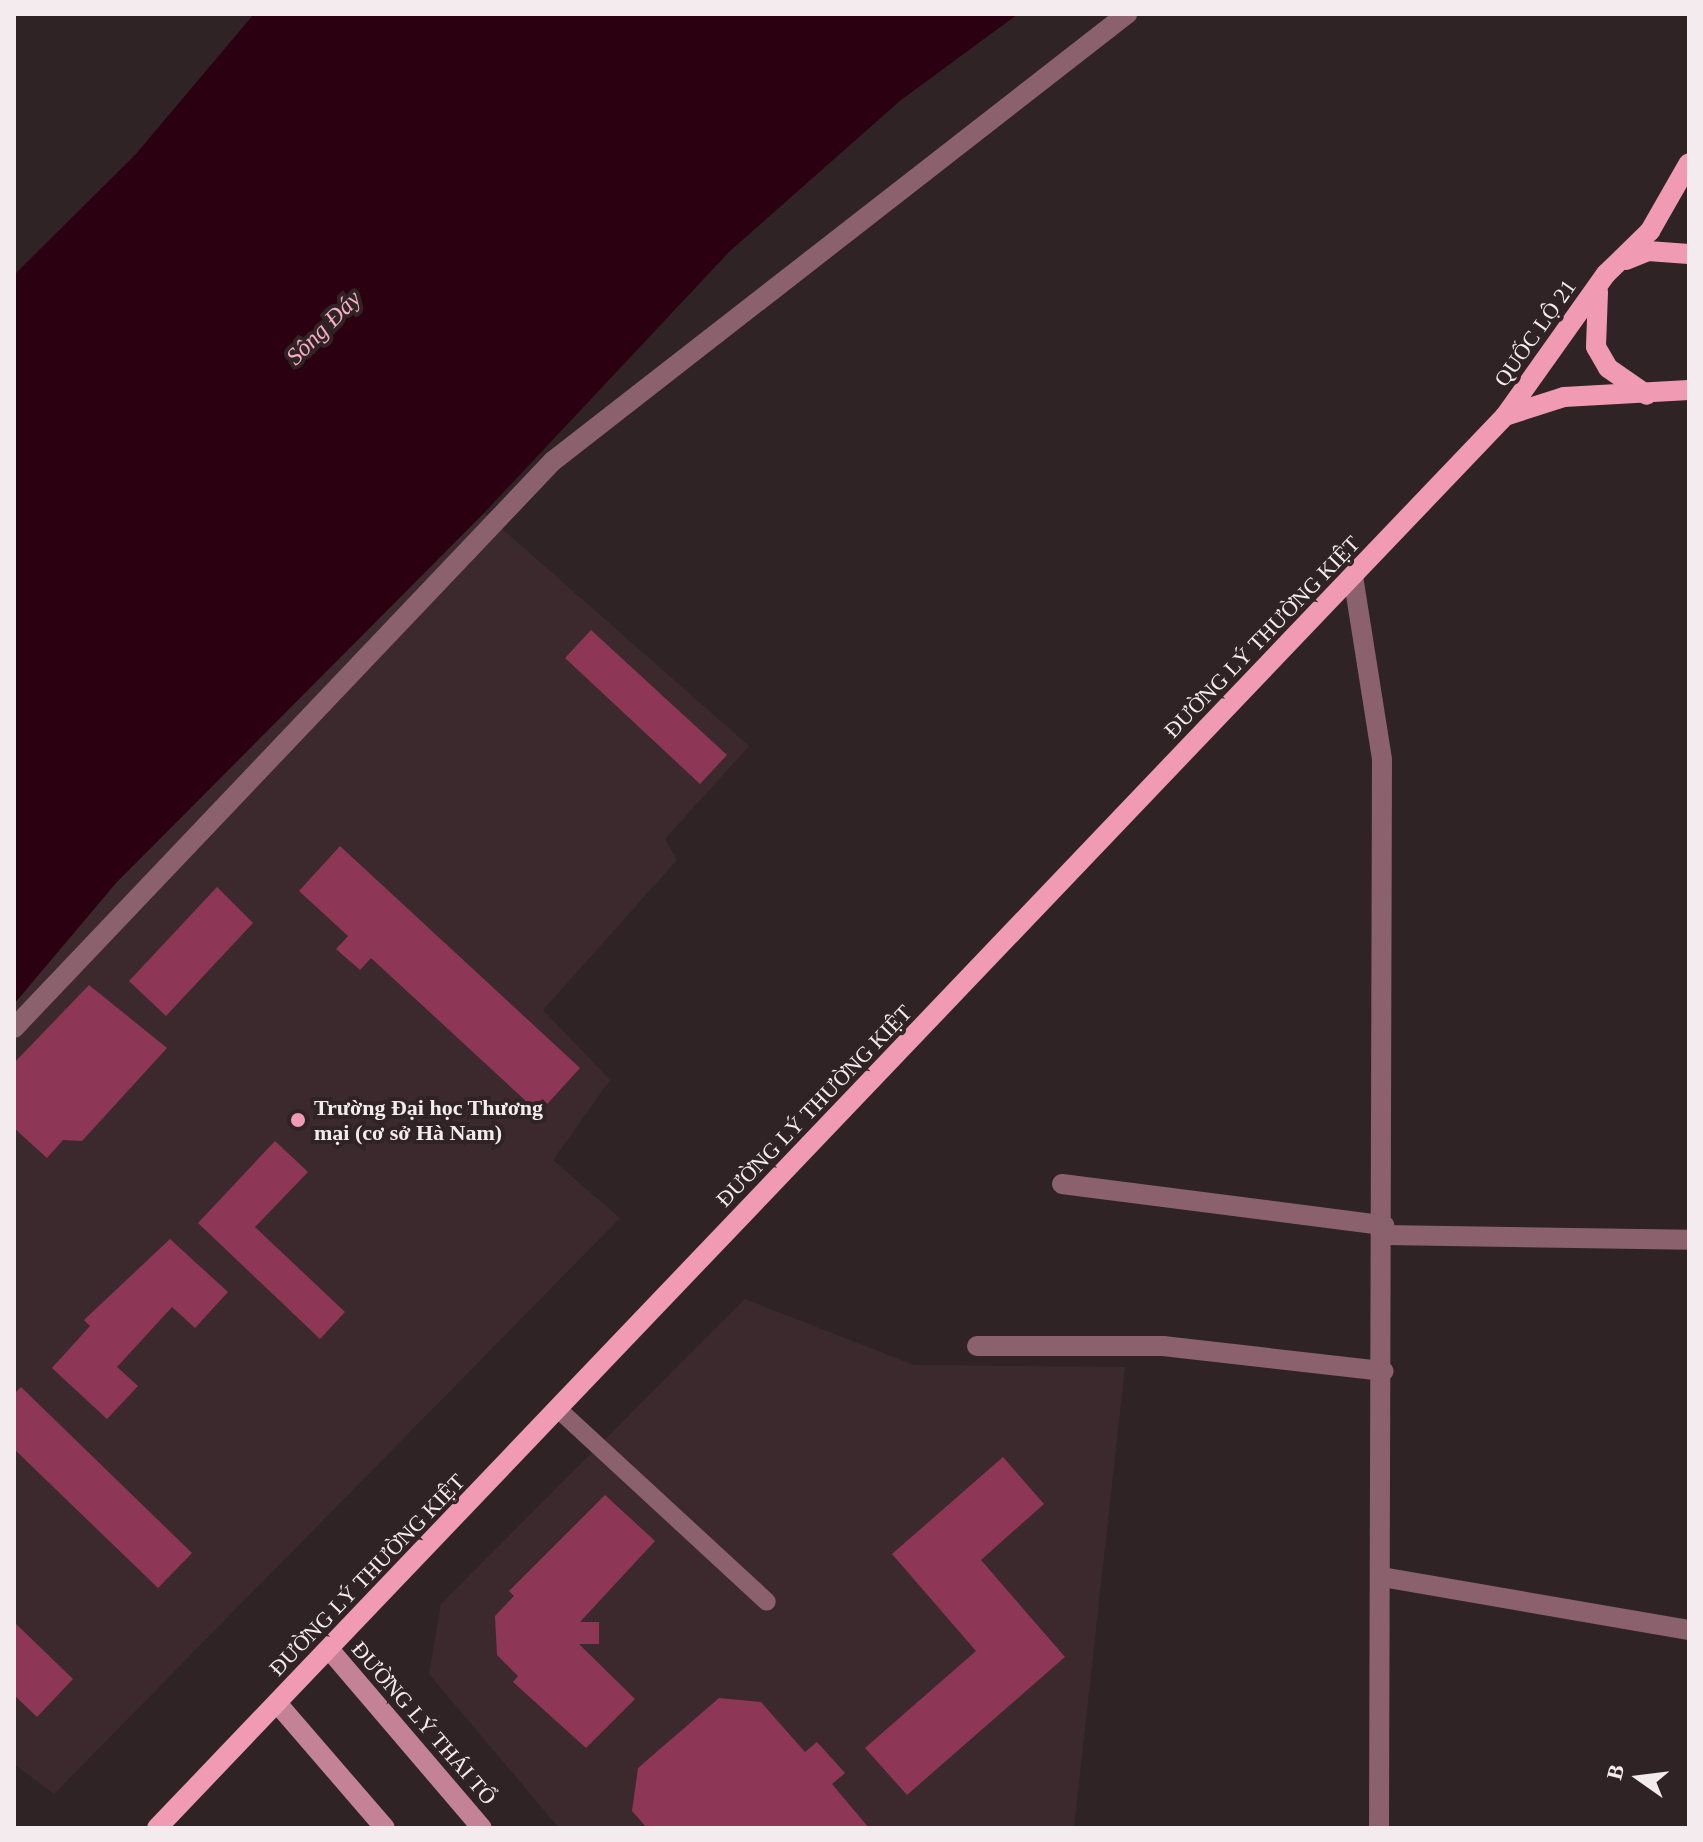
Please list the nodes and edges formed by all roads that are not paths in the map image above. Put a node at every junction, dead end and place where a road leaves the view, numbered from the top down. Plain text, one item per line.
1 (1127, 14) edge
2 (1689, 163) edge
3 (1689, 254) edge
4 (1606, 274) junction
5 (1689, 390) edge
6 (1647, 395) junction
7 (1689, 398) edge
8 (1505, 416) junction
9 (1353, 576) junction
10 (14, 1028) edge
11 (1062, 1184) dead end
12 (1384, 1230) junction
13 (1689, 1240) edge
14 (977, 1346) dead end
15 (1384, 1371) junction
16 (558, 1409) junction
17 (1382, 1577) junction
18 (767, 1602) dead end
19 (1689, 1630) edge
20 (329, 1649) junction
21 (277, 1703) junction
22 (157, 1828) edge
23 (385, 1828) edge
24 (482, 1828) edge
25 (1379, 1828) edge

1 - 10 street
2 - 4 main road, QUỐC LỘ 21
3 - 4 main road
4 - 6 main road
4 - 8 main road, QUỐC LỘ 21
5 - 6 main road, QUỐC LỘ 21
6 - 7 main road
6 - 8 main road, QUỐC LỘ 21
8 - 9 main road, ĐƯỜNG LÝ THƯỜNG KIỆT
9 - 12 street
9 - 16 main road, ĐƯỜNG LÝ THƯỜNG KIỆT
11 - 12 street
12 - 13 street
12 - 15 street
14 - 15 street
15 - 17 street
16 - 18 lane
16 - 20 main road, ĐƯỜNG LÝ THƯỜNG KIỆT
17 - 19 street
17 - 25 street
20 - 21 main road, ĐƯỜNG LÝ THƯỜNG KIỆT
20 - 24 main road, ĐƯỜNG LÝ THÁI TỔ
21 - 22 main road, ĐƯỜNG LÝ THƯỜNG KIỆT
21 - 23 main road

